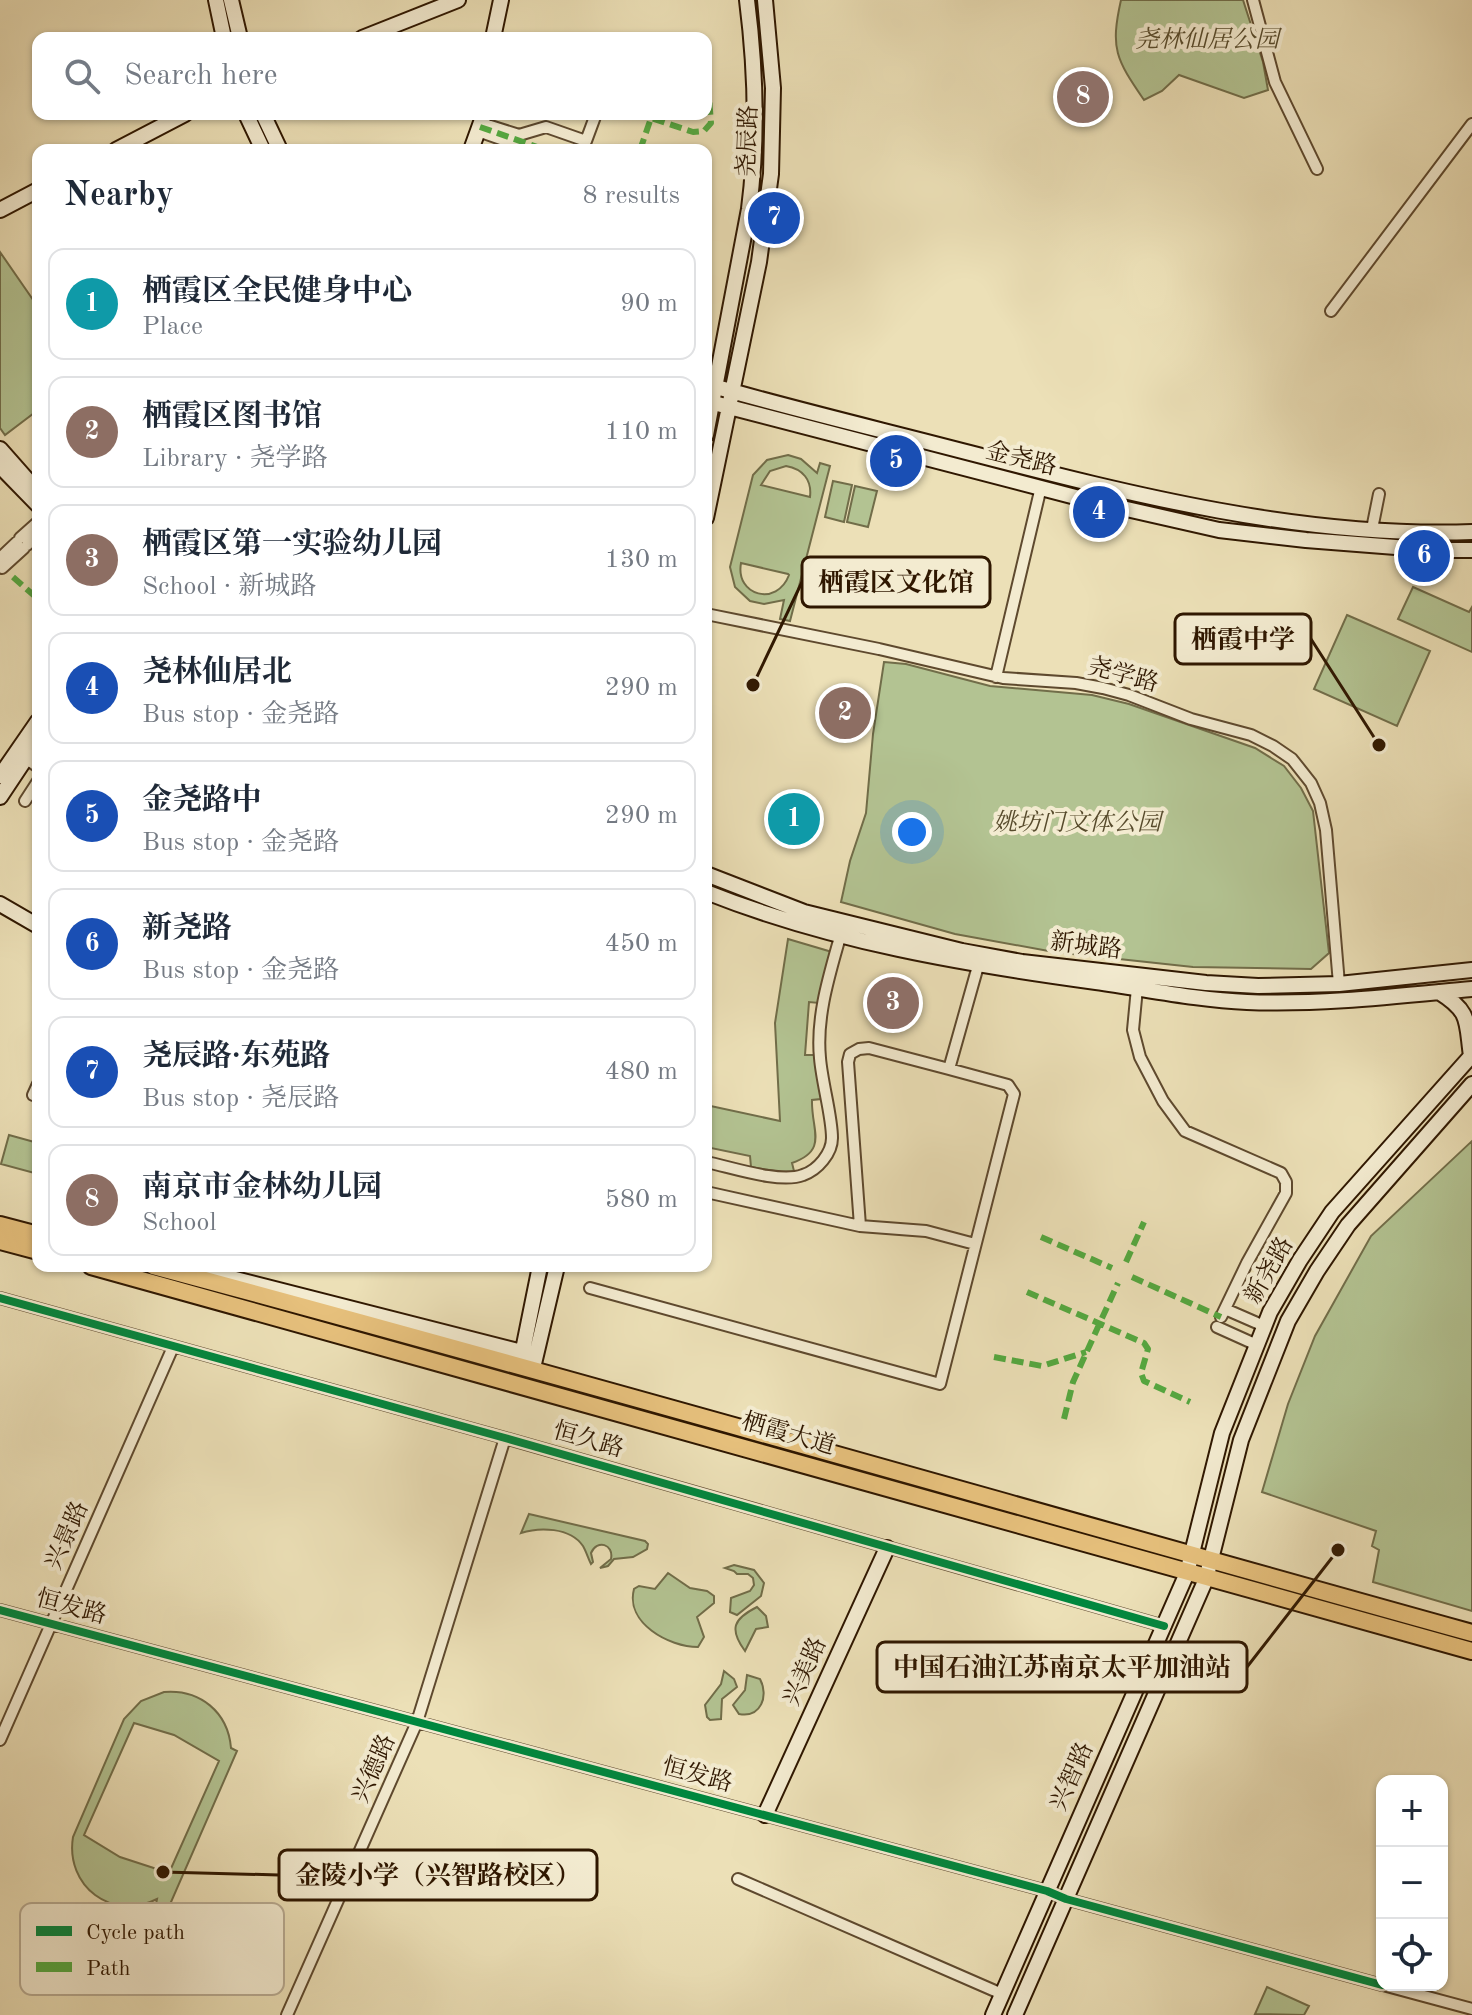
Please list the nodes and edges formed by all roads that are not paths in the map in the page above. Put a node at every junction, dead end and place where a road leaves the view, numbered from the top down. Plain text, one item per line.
1 (216, 0) edge
2 (231, 0) edge
3 (458, 0) edge
4 (501, 0) edge
5 (510, 0) edge
6 (747, 0) edge
7 (765, 0) edge
8 (1253, 0) edge
9 (223, 32) edge
10 (239, 32) edge
11 (377, 32) edge
12 (494, 32) edge
13 (504, 32) edge
14 (174, 120) edge
15 (249, 120) edge
16 (266, 120) edge
17 (480, 120) edge
18 (594, 120) edge
19 (1472, 124) edge
20 (128, 144) edge
21 (260, 144) edge
22 (277, 144) edge
23 (466, 144) edge
24 (473, 144) edge
25 (515, 144) edge
26 (1317, 169) dead end
27 (32, 193) edge
28 (0, 210) edge
29 (1331, 311) dead end
30 (712, 380) edge
31 (712, 385) edge
32 (732, 390) junction
33 (712, 403) edge
34 (729, 407) junction
35 (0, 449) edge
36 (0, 466) edge
37 (32, 485) edge
38 (1041, 487) junction
39 (712, 489) edge
40 (1379, 494) dead end
41 (32, 499) edge
42 (1372, 529) junction
43 (32, 530) edge
44 (1472, 532) edge
45 (32, 538) edge
46 (22, 543) junction
47 (1472, 550) edge
48 (1, 563) edge
49 (712, 615) edge
50 (996, 677) junction
51 (32, 730) edge
52 (32, 752) edge
53 (0, 776) edge
54 (32, 790) edge
55 (0, 797) edge
56 (25, 801) dead end
57 (712, 876) edge
58 (712, 894) edge
59 (0, 904) edge
60 (32, 923) edge
61 (840, 937) junction
62 (978, 966) junction
63 (1472, 970) edge
64 (1339, 984) junction
65 (1137, 988) junction
66 (1472, 989) edge
67 (1439, 992) junction
68 (1471, 1056) edge
69 (949, 1069) junction
70 (1472, 1084) edge
71 (712, 1163) edge
72 (712, 1193) edge
73 (0, 1217) edge
74 (0, 1225) edge
75 (32, 1225) edge
76 (860, 1226) junction
77 (32, 1233) edge
78 (0, 1241) edge
79 (975, 1244) junction
80 (32, 1249) edge
81 (112, 1272) edge
82 (176, 1272) edge
83 (206, 1272) edge
84 (539, 1272) edge
85 (555, 1272) edge
86 (590, 1288) dead end
87 (0, 1298) edge
88 (1221, 1318) junction
89 (1264, 1326) junction
90 (1257, 1345) junction
91 (173, 1347) junction
92 (525, 1361) junction
93 (505, 1438) junction
94 (887, 1548) junction
95 (1190, 1556) junction
96 (1210, 1560) junction
97 (1187, 1573) junction
98 (1206, 1579) junction
99 (0, 1610) edge
100 (51, 1624) junction
101 (1164, 1626) junction
102 (1472, 1633) edge
103 (1472, 1651) edge
104 (417, 1722) junction
105 (0, 1740) edge
106 (765, 1815) junction
107 (738, 1879) dead end
108 (1047, 1891) junction
109 (1066, 1899) junction
110 (1376, 1983) edge
111 (1405, 1991) edge
112 (1002, 1994) junction
113 (1472, 2009) edge
114 (287, 2015) edge
115 (993, 2015) edge
116 (1015, 2015) edge

1 - 9 main road
2 - 10 main road
3 - 11 main road
4 - 12 main road
5 - 13 main road
6 - 30 main road, 尧辰路
7 - 32 main road, 尧辰路
8 - 26 street
14 - 20 main road
15 - 21 main road
16 - 22 main road
17 - 18 street
17 - 23 main road
17 - 24 main road
17 - 25 street
19 - 29 street
27 - 28 main road
31 - 32 main road, 金尧路
32 - 34 main road, 尧辰路
32 - 42 main road, 金尧路
33 - 34 main road, 金尧路
34 - 38 main road, 金尧路
34 - 39 main road, 尧辰路
35 - 37 main road
36 - 41 main road
38 - 47 main road, 金尧路
38 - 50 street
40 - 42 street
42 - 44 main road, 金尧路
43 - 46 street
45 - 46 street
46 - 48 street
49 - 50 street, 尧学路
50 - 64 street, 尧学路
51 - 53 main road
52 - 55 main road
54 - 56 street
57 - 64 main road, 新城路
58 - 61 main road, 新城路
59 - 60 main road
61 - 62 main road, 新城路
61 - 71 street
62 - 65 main road, 新城路
62 - 69 street
63 - 64 main road, 新城路
65 - 67 main road, 新城路
65 - 88 street
66 - 67 main road, 新城路
67 - 68 main road
68 - 89 main road, 新尧路
69 - 76 street
69 - 79 street
70 - 96 main road, 新尧路
72 - 76 street
73 - 75 main road
74 - 77 main road
76 - 79 street
78 - 80 main road
79 - 86 street
81 - 97 main road, 栖霞大道
82 - 92 main road, 栖霞大道
83 - 92 main road
84 - 92 main road
85 - 92 main road
87 - 91 street, 恒久路
88 - 89 street
88 - 90 street
89 - 90 main road, 新尧路
90 - 95 main road, 新尧路
91 - 93 street, 恒久路
91 - 100 street, 兴景路
92 - 95 main road, 栖霞大道
93 - 94 street, 恒久路
93 - 104 street, 兴德路
94 - 101 street, 恒久路
94 - 106 main road, 兴美路
95 - 96 main road, 栖霞大道
95 - 97 main road, 兴智路
96 - 98 main road, 兴智路
96 - 102 main road, 栖霞大道
97 - 98 main road, 栖霞大道
97 - 101 main road, 兴智路
98 - 103 main road, 栖霞大道
98 - 109 main road, 兴智路
99 - 100 street, 恒发路
100 - 104 street, 恒发路
100 - 105 street, 兴景路
101 - 108 main road, 兴智路
104 - 106 street, 恒发路
104 - 114 street, 兴德路
106 - 108 street, 恒发路
107 - 112 street
108 - 109 street, 恒发路
108 - 112 main road, 兴智路
109 - 110 street, 恒发路
109 - 116 main road, 兴智路
111 - 113 street, 恒发路
112 - 115 main road, 兴智路

